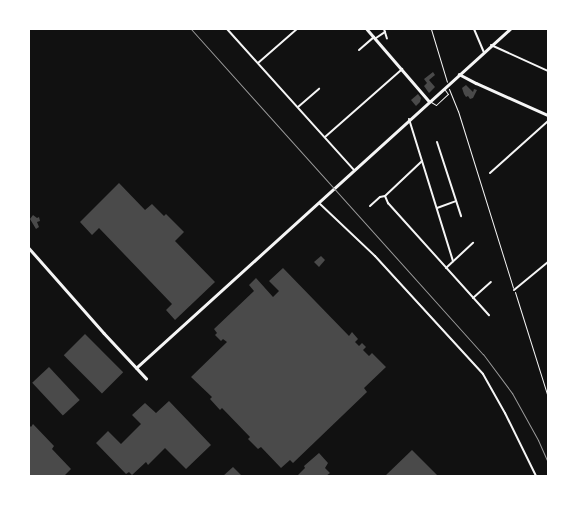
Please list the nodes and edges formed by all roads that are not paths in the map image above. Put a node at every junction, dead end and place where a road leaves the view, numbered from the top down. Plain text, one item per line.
1 (227, 29) edge
2 (296, 29) edge
3 (367, 29) edge
4 (474, 29) edge
5 (510, 29) edge
6 (384, 30) edge
7 (375, 38) junction
8 (387, 39) dead end
9 (491, 45) junction
10 (359, 50) dead end
11 (484, 52) junction
12 (258, 63) junction
13 (402, 68) junction
14 (548, 71) edge
15 (460, 74) junction
16 (443, 88) junction
17 (318, 89) dead end
18 (429, 101) junction
19 (298, 107) junction
20 (548, 115) edge
21 (409, 119) junction
22 (548, 121) edge
23 (325, 137) junction
24 (437, 142) dead end
25 (422, 161) junction
26 (354, 170) junction
27 (490, 173) dead end
28 (385, 196) junction
29 (456, 201) junction
30 (318, 202) junction
31 (370, 206) dead end
32 (437, 208) junction
33 (461, 216) dead end
34 (473, 243) dead end
35 (29, 248) edge
36 (454, 260) junction
37 (548, 262) edge
38 (446, 268) junction
39 (492, 282) dead end
40 (514, 290) road end
41 (473, 298) junction
42 (489, 315) dead end
43 (136, 368) junction
44 (146, 378) dead end
45 (536, 476) edge

1 - 12 street
2 - 12 street
3 - 7 street
4 - 11 street
5 - 9 street
6 - 7 street
6 - 8 street
7 - 10 street
7 - 13 street
9 - 11 street
9 - 14 street
11 - 15 street
12 - 19 street
13 - 18 street
13 - 23 street
15 - 16 street
15 - 20 street
16 - 18 street
16 - 18 lane
17 - 19 street
18 - 21 street
19 - 23 street
21 - 25 street
21 - 26 street
22 - 27 street
23 - 26 street
24 - 29 street
25 - 28 street
25 - 32 street
26 - 30 street
28 - 31 street
28 - 38 street
29 - 32 street
29 - 33 street
30 - 43 street
30 - 45 street
32 - 36 street
34 - 36 street
35 - 43 street
36 - 38 street
37 - 40 street
38 - 41 street
39 - 41 street
41 - 42 street
43 - 44 street

